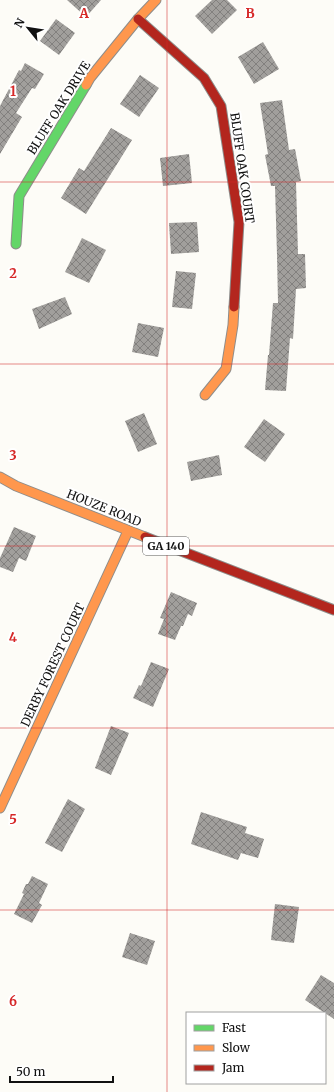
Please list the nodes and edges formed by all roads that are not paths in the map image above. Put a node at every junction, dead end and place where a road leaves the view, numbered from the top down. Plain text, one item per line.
1 (156, 0) edge
2 (138, 19) junction
3 (16, 244) dead end
4 (204, 395) dead end
5 (0, 477) edge
6 (128, 531) junction
7 (334, 610) edge
8 (0, 808) edge

1 - 2 street, BLUFF OAK DRIVE
2 - 3 street, BLUFF OAK DRIVE
2 - 4 street, BLUFF OAK COURT
5 - 6 street, HOUZE ROAD / GA 140
6 - 7 street, HOUZE ROAD / GA 140
6 - 8 street, DERBY FOREST COURT

